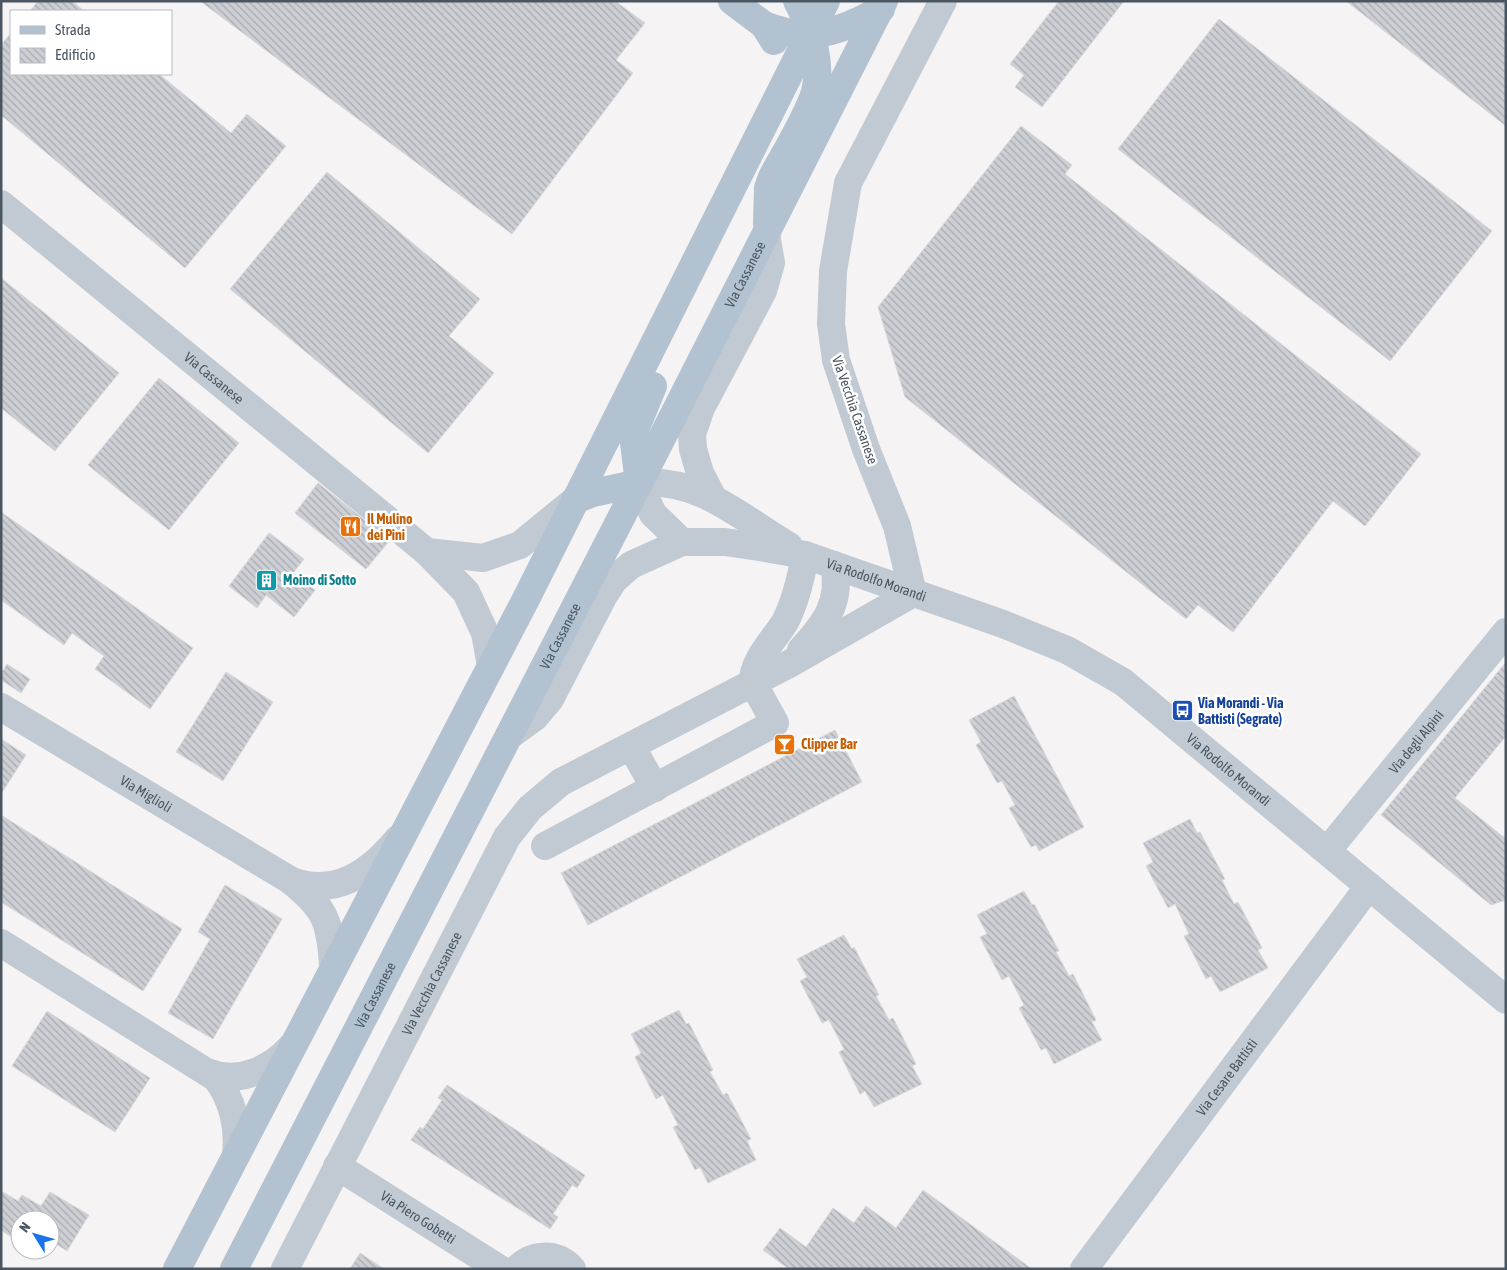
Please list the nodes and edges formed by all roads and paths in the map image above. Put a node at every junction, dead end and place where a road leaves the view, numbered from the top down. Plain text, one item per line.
1 (732, 1) edge
2 (797, 1) edge
3 (826, 1) edge
4 (943, 1) edge
5 (882, 5) edge
6 (764, 26) junction
7 (810, 34) junction
8 (790, 73) junction
9 (1, 204) edge
10 (766, 234) junction
11 (663, 326) junction
12 (639, 483) junction
13 (713, 498) junction
14 (575, 500) junction
15 (682, 542) junction
16 (427, 552) junction
17 (805, 555) junction
18 (834, 565) junction
19 (913, 593) junction
20 (1506, 632) edge
21 (789, 664) junction
22 (491, 666) junction
23 (753, 683) junction
24 (1, 707) edge
25 (509, 736) junction
26 (631, 746) junction
27 (655, 788) junction
28 (401, 834) junction
29 (545, 846) dead end
30 (1327, 851) junction
31 (290, 880) junction
32 (1370, 886) junction
33 (1, 943) edge
34 (333, 965) junction
35 (1506, 1000) edge
36 (291, 1047) junction
37 (210, 1073) junction
38 (236, 1155) junction
39 (337, 1166) junction
40 (177, 1269) edge
41 (234, 1269) edge
42 (285, 1269) edge
43 (500, 1269) edge
44 (517, 1269) edge
45 (572, 1269) edge
46 (1084, 1269) edge

1 - 6 main road
2 - 7 main road
3 - 7 main road
4 - 19 street, Via Vecchia Cassanese
5 - 7 main road
5 - 10 main road, Via Cassanese
6 - 7 main road
6 - 8 main road
7 - 8 main road
7 - 10 main road
8 - 11 main road
9 - 16 street, Via Cassanese
10 - 12 main road, Via Cassanese
10 - 13 street
11 - 12 main road
11 - 14 main road
12 - 13 street, Via Rodolfo Morandi
12 - 14 main road
12 - 15 street
12 - 25 main road, Via Cassanese
13 - 17 street, Via Rodolfo Morandi
14 - 16 street
14 - 22 main road
15 - 17 street, Via Rodolfo Morandi
15 - 25 street, Via Rodolfo Morandi
16 - 22 street, Via Cassanese
17 - 18 street, Via Rodolfo Morandi
17 - 23 street
18 - 19 street, Via Rodolfo Morandi
18 - 21 street
19 - 21 street, Via Vecchia Cassanese
19 - 30 street, Via Rodolfo Morandi
20 - 30 street, Via degli Alpini
21 - 23 street, Via Vecchia Cassanese
22 - 28 main road
23 - 26 street, Via Vecchia Cassanese
23 - 27 street
24 - 31 street, Via Miglioli
25 - 41 main road, Via Cassanese
26 - 27 street
26 - 39 street, Via Vecchia Cassanese
27 - 29 street
28 - 31 street
28 - 34 main road
30 - 32 street, Via Rodolfo Morandi
31 - 34 street
32 - 35 street, Via Rodolfo Morandi
32 - 46 street, Via Cesare Battisti
33 - 37 street
34 - 36 main road
36 - 37 street
36 - 38 main road
37 - 38 street
38 - 40 main road
39 - 42 street, Via Vecchia Cassanese
39 - 43 street, Via Piero Gobetti
44 - 45 street

